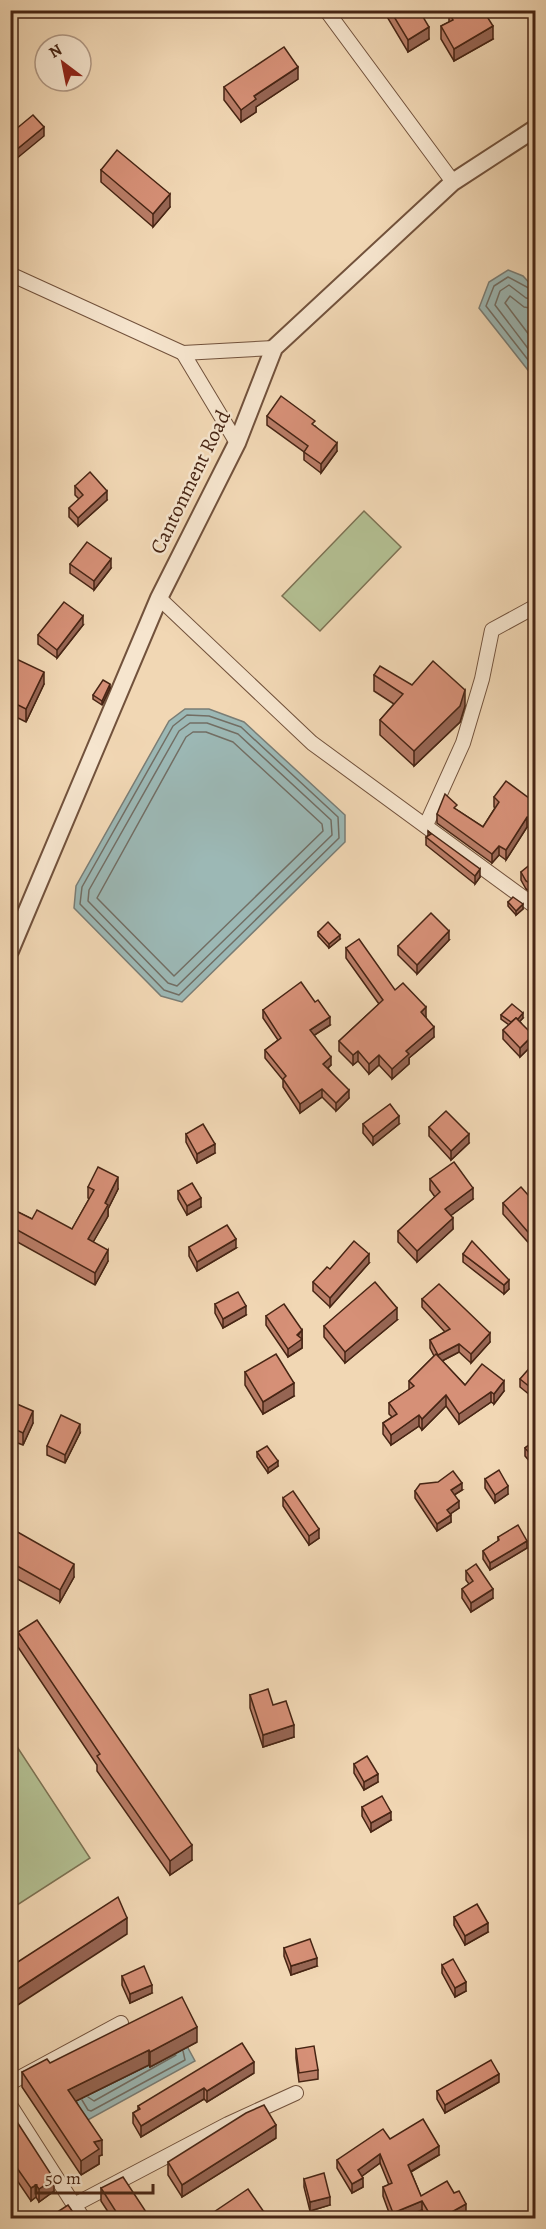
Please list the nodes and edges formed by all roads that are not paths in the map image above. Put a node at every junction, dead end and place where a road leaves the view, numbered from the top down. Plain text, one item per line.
1 (326, 10) edge
2 (536, 128) edge
3 (453, 182) junction
4 (10, 274) edge
5 (274, 348) junction
6 (183, 353) junction
7 (237, 443) junction
8 (159, 598) junction
9 (536, 606) edge
10 (426, 825) junction
11 (536, 907) edge
12 (10, 951) edge
13 (121, 2023) dead end
14 (10, 2083) edge
15 (296, 2093) dead end
16 (10, 2105) edge
17 (74, 2205) junction
18 (83, 2218) edge

1 - 3 street
2 - 3 street, Cantonment Road
3 - 5 street, Cantonment Road
4 - 6 street
5 - 6 street
5 - 7 street, Cantonment Road
6 - 7 street
7 - 8 street, Cantonment Road
8 - 10 street
8 - 12 street, Cantonment Road
9 - 10 street
10 - 11 street
13 - 14 street
15 - 17 street
16 - 17 street
17 - 18 street

